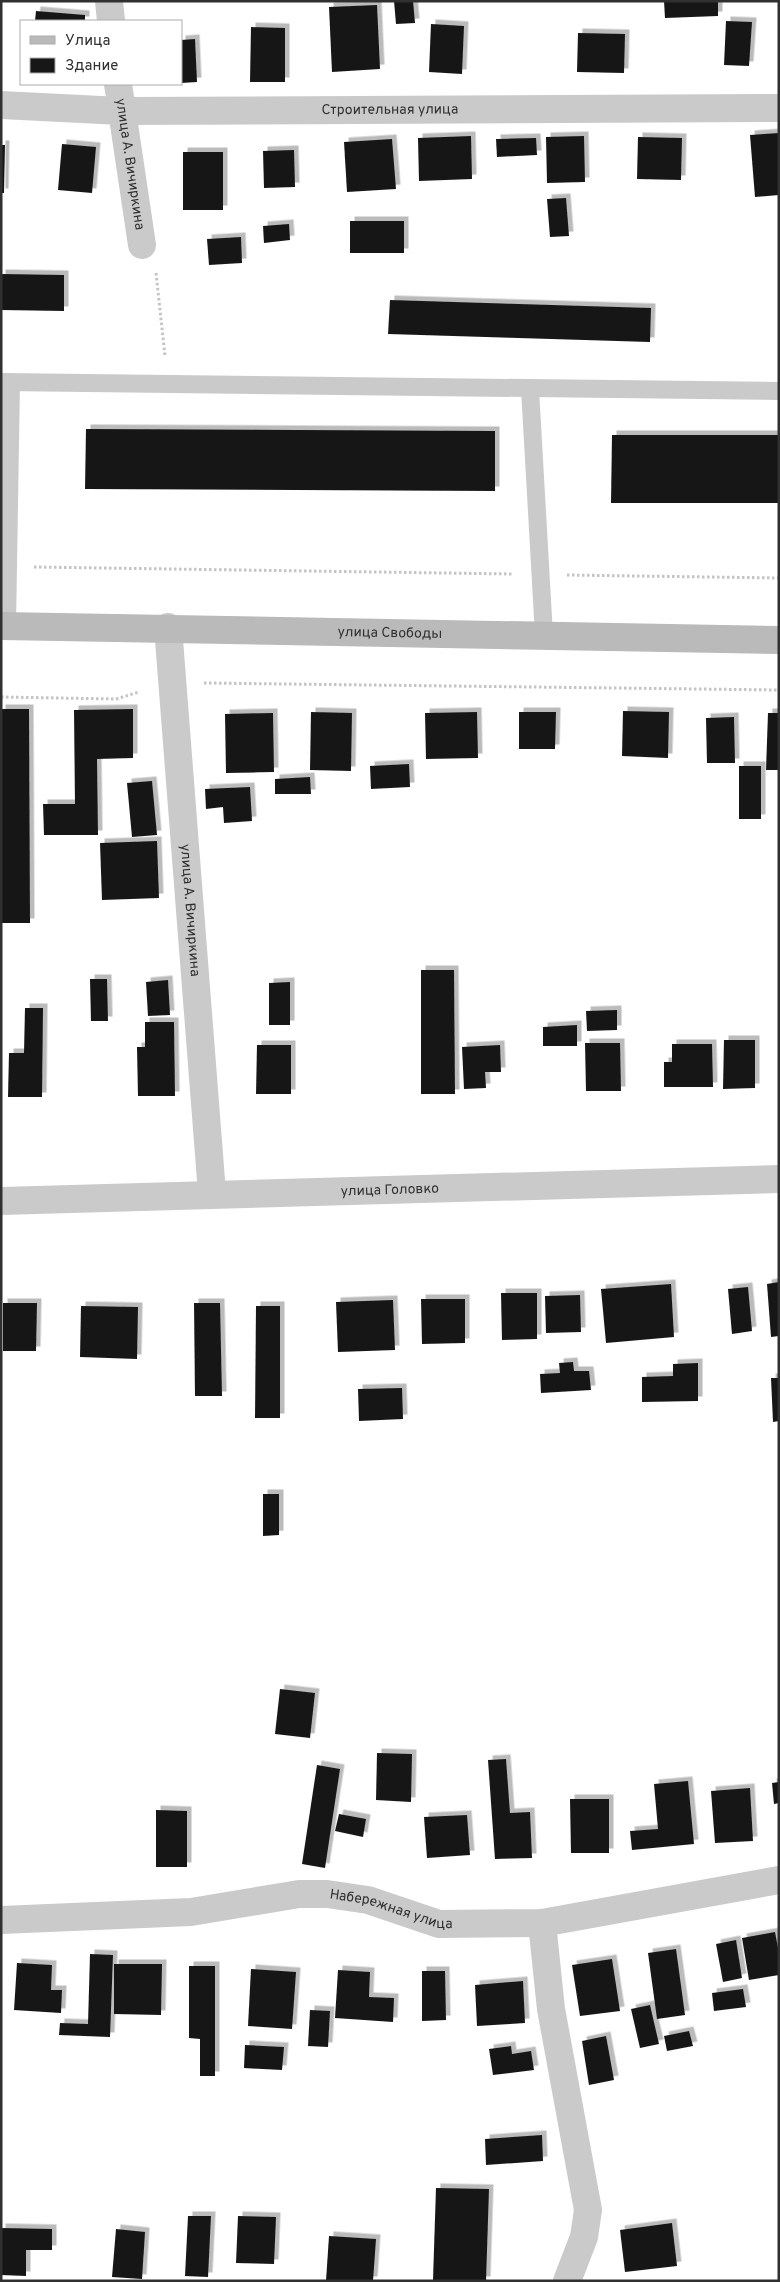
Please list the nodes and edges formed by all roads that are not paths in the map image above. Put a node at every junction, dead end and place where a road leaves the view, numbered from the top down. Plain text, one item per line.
1 (109, 1) edge
2 (111, 20) edge
3 (118, 85) edge
4 (1, 105) edge
5 (779, 108) edge
6 (121, 111) junction
7 (142, 246) road end
8 (6, 382) edge
9 (530, 389) junction
10 (779, 391) edge
11 (4, 626) edge
12 (168, 628) junction
13 (544, 635) junction
14 (779, 640) edge
15 (779, 1180) edge
16 (212, 1194) junction
17 (1, 1201) edge
18 (779, 1880) edge
19 (1, 1920) edge
20 (542, 1923) junction
21 (567, 2281) edge

1 - 2 street
3 - 6 street, улица А. Вичиркина
4 - 6 street, Строительная улица
5 - 6 street, Строительная улица
6 - 7 street, улица А. Вичиркина
8 - 9 lane
8 - 11 lane
9 - 10 lane
9 - 13 lane
11 - 12 main road, улица Свободы
12 - 13 main road, улица Свободы
12 - 16 street, улица А. Вичиркина
13 - 14 main road, улица Свободы
15 - 16 street, улица Головко
16 - 17 street, улица Головко
18 - 20 street, Набережная улица
19 - 20 street, Набережная улица
20 - 21 street

